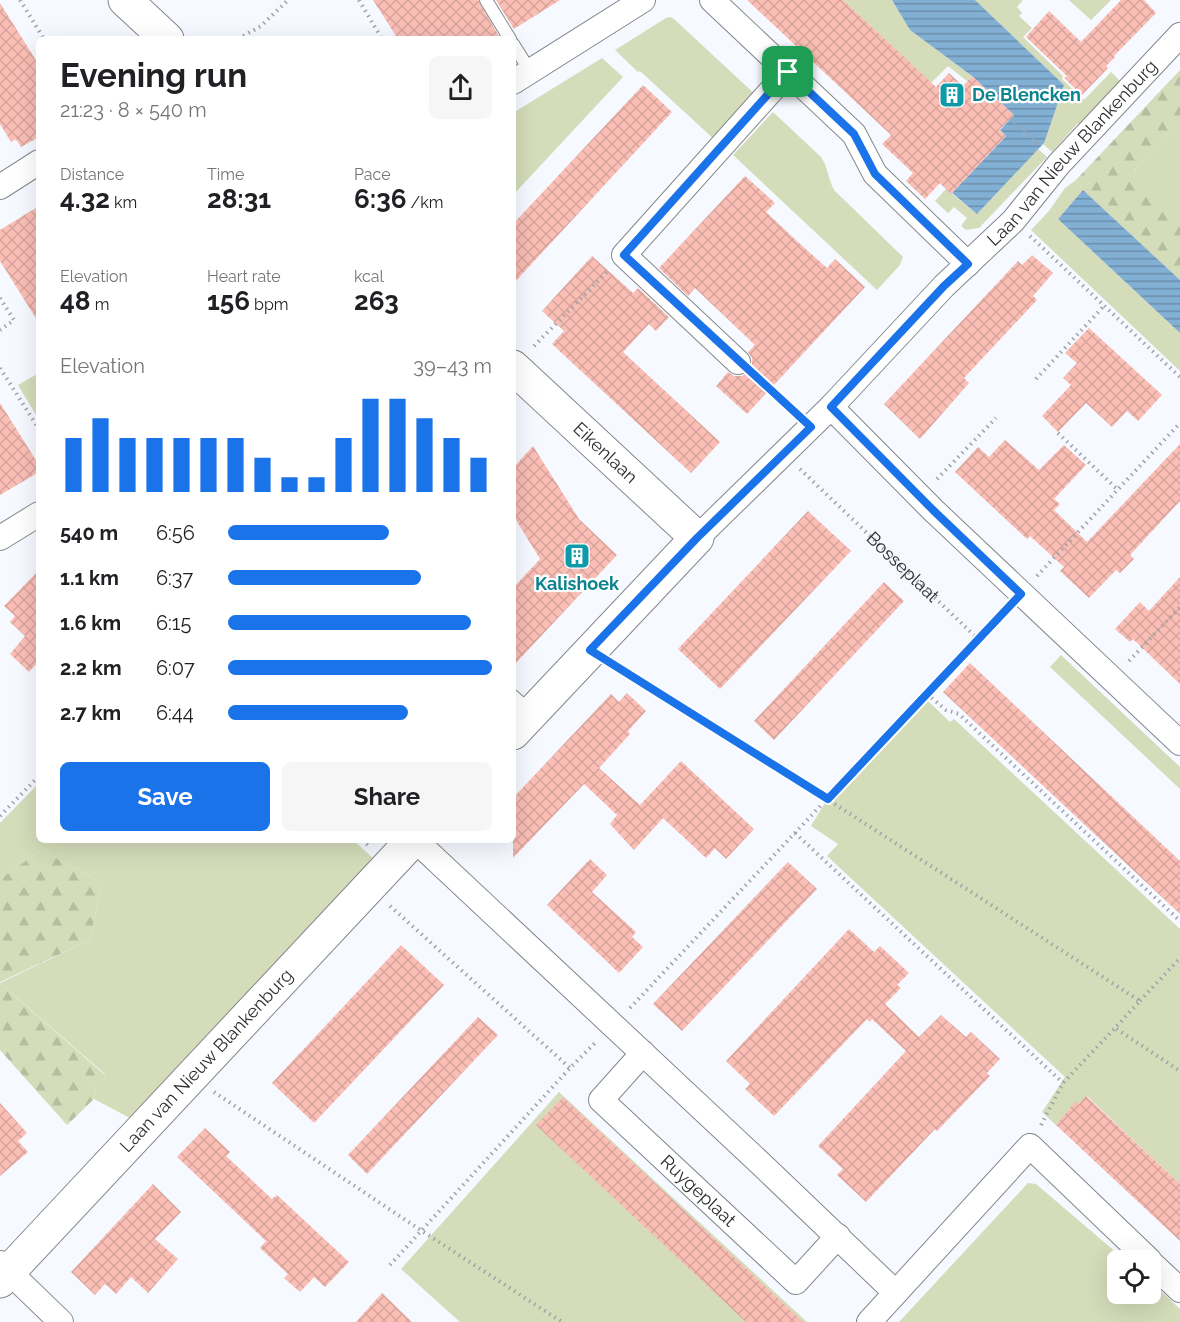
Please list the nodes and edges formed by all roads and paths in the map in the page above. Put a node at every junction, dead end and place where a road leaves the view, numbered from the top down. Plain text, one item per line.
1 (20, 0) edge
2 (125, 0) edge
3 (288, 0) edge
4 (359, 0) edge
5 (486, 0) edge
6 (643, 0) edge
7 (712, 0) edge
8 (1180, 35) edge
9 (42, 36) edge
10 (164, 36) edge
11 (243, 36) edge
12 (379, 36) edge
13 (508, 36) edge
14 (516, 56) edge
15 (788, 72) junction
16 (521, 76) edge
17 (1010, 118) dead end
18 (36, 164) edge
19 (1059, 164) junction
20 (0, 187) edge
21 (1013, 221) junction
22 (624, 255) junction
23 (968, 264) junction
24 (0, 298) edge
25 (1104, 306) junction
26 (0, 330) edge
27 (738, 362) joint
28 (516, 364) edge
29 (0, 368) edge
30 (516, 370) edge
31 (1180, 377) edge
32 (1036, 379) dead end
33 (831, 407) junction
34 (996, 418) dead end
35 (1180, 423) edge
36 (36, 424) edge
37 (811, 427) junction
38 (1058, 433) dead end
39 (783, 454) junction
40 (1118, 490) junction
41 (920, 497) junction
42 (36, 516) edge
43 (0, 538) edge
44 (697, 538) junction
45 (1021, 594) junction
46 (1180, 607) edge
47 (978, 639) junction
48 (590, 650) junction
49 (1112, 679) junction
50 (927, 694) junction
51 (519, 714) edge
52 (1180, 743) edge
53 (36, 779) edge
54 (828, 799) junction
55 (0, 816) edge
56 (795, 833) junction
57 (411, 843) edge
58 (417, 843) edge
59 (370, 886) junction
60 (1180, 921) edge
61 (1180, 958) edge
62 (1140, 1001) junction
63 (614, 1026) junction
64 (1115, 1028) junction
65 (643, 1053) junction
66 (570, 1068) junction
67 (1180, 1071) edge
68 (191, 1077) junction
69 (1063, 1083) junction
70 (1030, 1146) junction
71 (422, 1231) junction
72 (838, 1236) junction
73 (1139, 1250) edge
74 (390, 1265) dead end
75 (3, 1272) edge
76 (1161, 1272) edge
77 (1180, 1290) edge
78 (895, 1292) junction
79 (61, 1322) edge
80 (562, 1322) edge
81 (869, 1322) edge

1 - 9 path
2 - 10 street
3 - 11 path
4 - 12 path
5 - 13 lane
6 - 16 street
7 - 15 street
8 - 19 street, Laan van Nieuw Blankenburg
14 - 16 lane
15 - 22 street
15 - 23 street
17 - 19 path
18 - 20 street
19 - 21 street, Laan van Nieuw Blankenburg
21 - 23 street, Laan van Nieuw Blankenburg
21 - 25 path
22 - 27 street
22 - 28 path
23 - 33 street, Laan van Nieuw Blankenburg
24 - 26 path
25 - 31 path
25 - 32 path
27 - 37 path
29 - 36 path
30 - 44 street, Eikenlaan
33 - 37 street, Laan van Nieuw Blankenburg
33 - 41 street
34 - 41 path
35 - 40 path
37 - 39 street, Laan van Nieuw Blankenburg
38 - 40 path
39 - 44 street, Laan van Nieuw Blankenburg
39 - 47 path, Bosseplaat
40 - 45 path
41 - 45 street
42 - 43 street
44 - 48 street, Laan van Nieuw Blankenburg
45 - 47 path
45 - 49 street
46 - 49 path
47 - 50 path
48 - 51 street, Laan van Nieuw Blankenburg
48 - 54 path
49 - 52 street
50 - 54 path
50 - 60 path
53 - 55 path
54 - 56 path
54 - 62 path
56 - 63 path
56 - 69 path
57 - 59 street, Laan van Nieuw Blankenburg
58 - 63 street
59 - 66 path
59 - 68 street, Laan van Nieuw Blankenburg
61 - 62 path
62 - 64 path
63 - 65 street
63 - 66 path
64 - 67 path
64 - 69 path
65 - 72 street
65 - 72 street, Ruygeplaat
66 - 71 path
68 - 71 path
68 - 75 street, Laan van Nieuw Blankenburg
69 - 70 path
70 - 73 street
70 - 78 street
71 - 74 path
71 - 80 path
72 - 78 street
75 - 79 street
76 - 77 street
78 - 81 street

